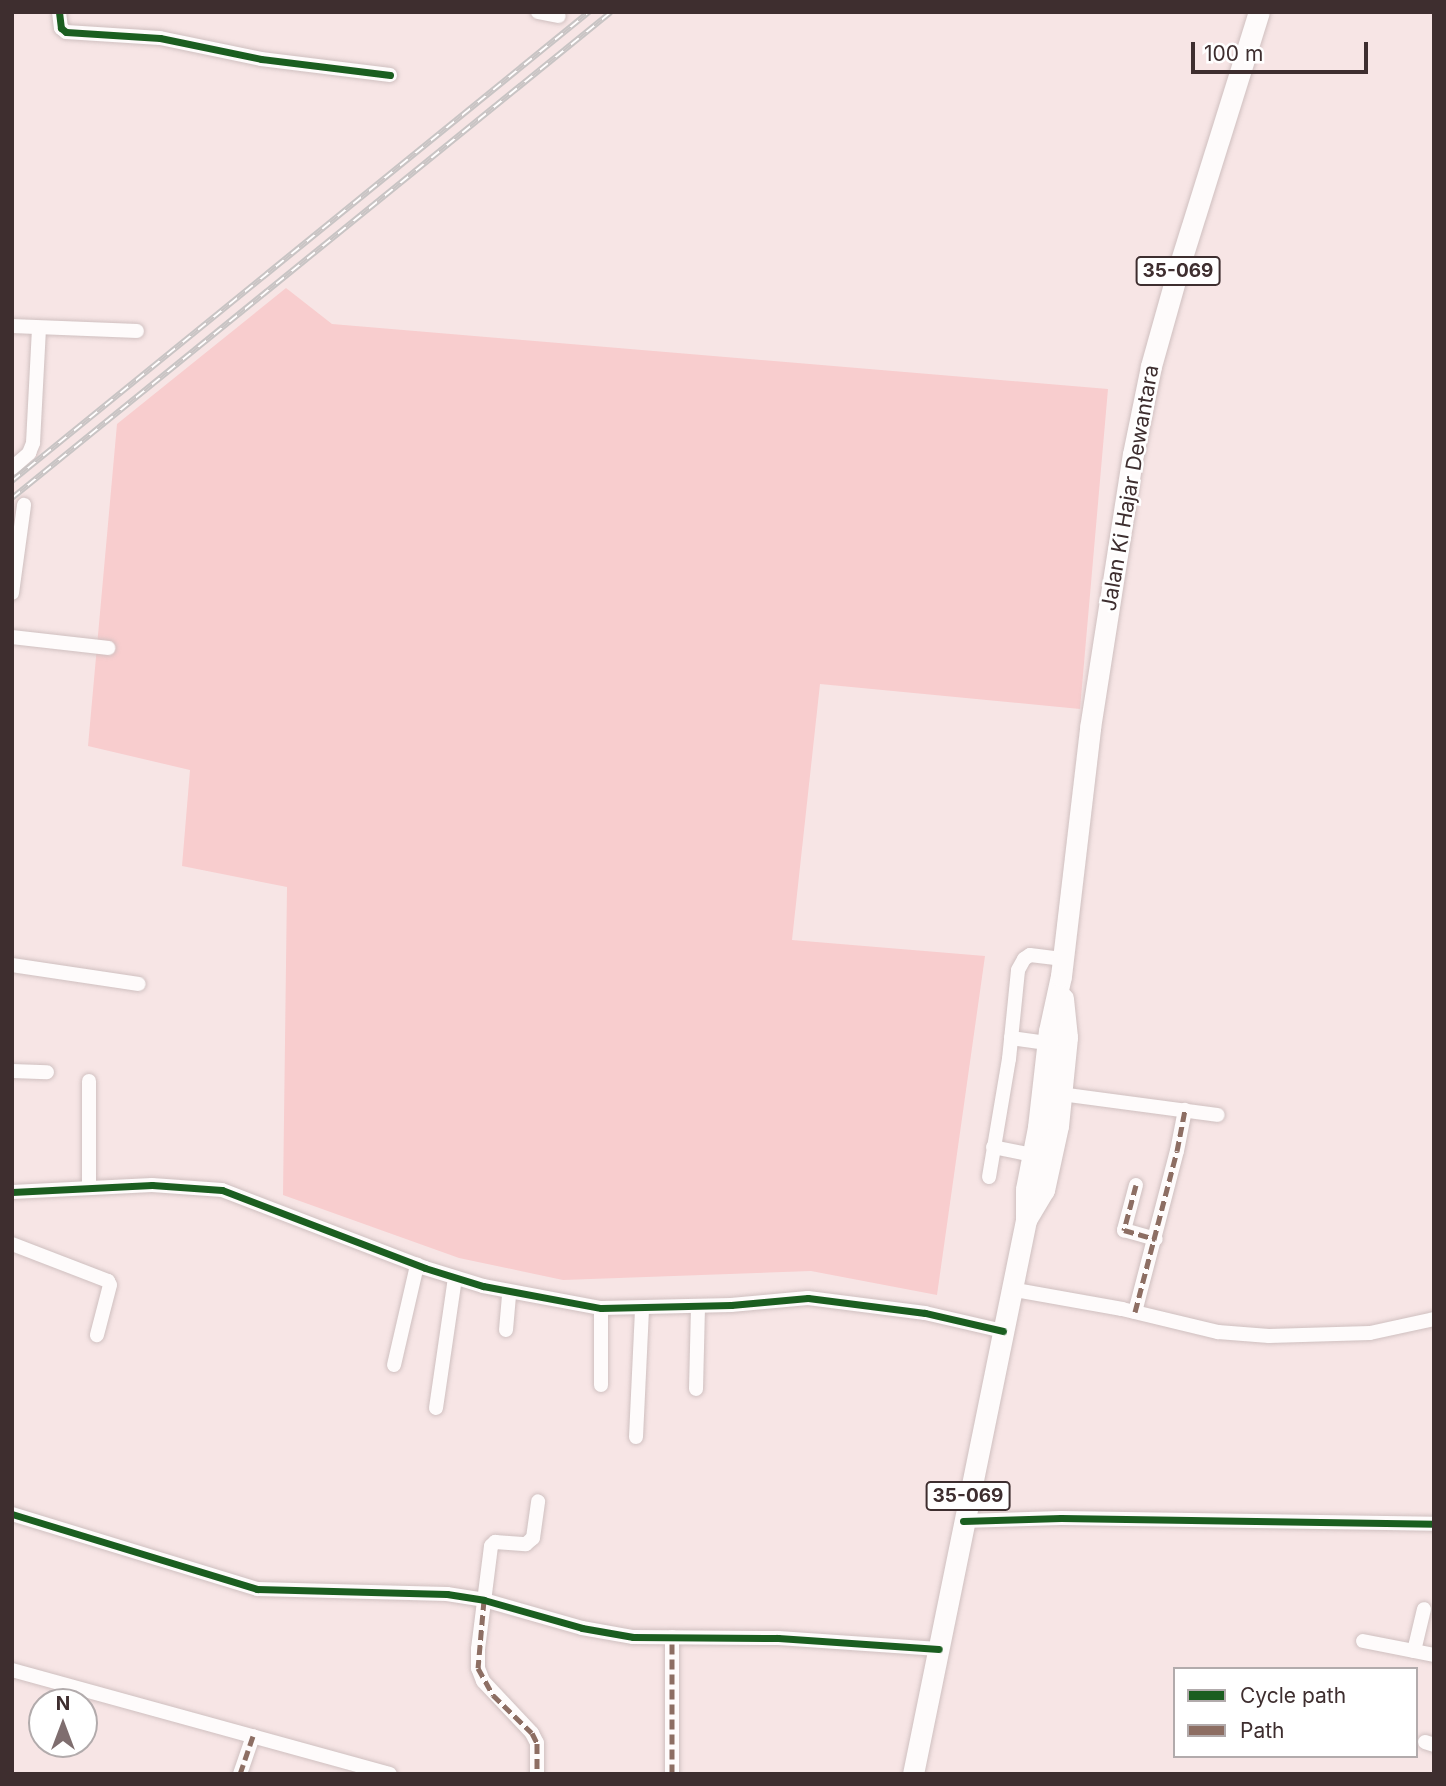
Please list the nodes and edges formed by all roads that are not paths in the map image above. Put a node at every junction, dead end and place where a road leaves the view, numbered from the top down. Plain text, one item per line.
1 (59, 12) edge
2 (538, 12) edge
3 (1259, 12) edge
4 (558, 16) dead end
5 (390, 75) dead end
6 (12, 326) edge
7 (39, 328) junction
8 (137, 331) dead end
9 (12, 468) edge
10 (24, 505) dead end
11 (12, 593) edge
12 (12, 637) edge
13 (108, 648) dead end
14 (1058, 964) junction
15 (12, 965) edge
16 (139, 984) dead end
17 (1016, 1038) junction
18 (1043, 1042) junction
19 (12, 1071) edge
20 (47, 1072) dead end
21 (89, 1081) dead end
22 (1054, 1101) junction
23 (1218, 1115) dead end
24 (1183, 1120) junction
25 (1048, 1127) junction
26 (999, 1149) junction
27 (1028, 1154) junction
28 (989, 1177) dead end
29 (1136, 1185) dead end
30 (89, 1187) junction
31 (12, 1192) edge
32 (1026, 1220) junction
33 (1156, 1239) junction
34 (12, 1244) edge
35 (416, 1265) junction
36 (455, 1278) junction
37 (1010, 1289) junction
38 (509, 1293) junction
39 (698, 1306) junction
40 (601, 1308) junction
41 (642, 1308) junction
42 (1135, 1312) junction
43 (1434, 1319) edge
44 (506, 1330) dead end
45 (1003, 1331) junction
46 (97, 1335) dead end
47 (394, 1365) dead end
48 (601, 1385) dead end
49 (696, 1390) dead end
50 (436, 1408) dead end
51 (636, 1437) dead end
52 (538, 1502) dead end
53 (12, 1514) edge
54 (963, 1521) junction
55 (1434, 1524) edge
56 (484, 1600) junction
57 (1424, 1609) dead end
58 (672, 1637) junction
59 (1363, 1641) dead end
60 (939, 1650) junction
61 (1414, 1651) junction
62 (1434, 1655) edge
63 (12, 1670) edge
64 (253, 1736) junction
65 (240, 1774) edge
66 (390, 1774) edge
67 (537, 1774) edge
68 (671, 1774) edge
69 (914, 1774) edge

1 - 5 street
2 - 4 street
3 - 14 main road, Jalan Ki Hajar Dewantara / 35-069
6 - 7 street
7 - 8 street
7 - 9 street
10 - 11 street
12 - 13 street
14 - 17 street
14 - 18 main road, Jalan Ki Hajar Dewantara / 35-069
14 - 22 main road, Jalan Ki Hajar Dewantara / 35-069
15 - 16 street
17 - 18 street
17 - 26 street
18 - 22 main road, Jalan Ki Hajar Dewantara / 35-069
19 - 20 street
21 - 30 street
22 - 24 street
22 - 25 main road, Jalan Ki Hajar Dewantara / 35-069
23 - 24 street
24 - 33 street
25 - 27 main road, Jalan Ki Hajar Dewantara / 35-069
25 - 32 main road, Jalan Ki Hajar Dewantara / 35-069
26 - 27 street
26 - 28 street
27 - 32 main road, Jalan Ki Hajar Dewantara / 35-069
29 - 33 street
30 - 31 street
30 - 35 street
32 - 37 main road, Jalan Ki Hajar Dewantara / 35-069
33 - 42 street
34 - 46 street
35 - 36 street
35 - 47 street
36 - 38 street
36 - 50 street
37 - 42 street
37 - 45 main road, Jalan Ki Hajar Dewantara / 35-069
38 - 40 street
38 - 44 street
39 - 41 street
39 - 45 street
39 - 49 street
40 - 41 street
40 - 48 street
41 - 51 street
42 - 43 street
45 - 54 main road, Jalan Ki Hajar Dewantara / 35-069
52 - 56 street
53 - 56 street
54 - 55 street
54 - 60 main road, Jalan Ki Hajar Dewantara / 35-069
56 - 58 street
56 - 67 street
57 - 61 street
58 - 60 street
58 - 68 street
59 - 61 street
60 - 69 main road, Jalan Ki Hajar Dewantara / 35-069
61 - 62 street
63 - 64 street
64 - 65 street
64 - 66 street

